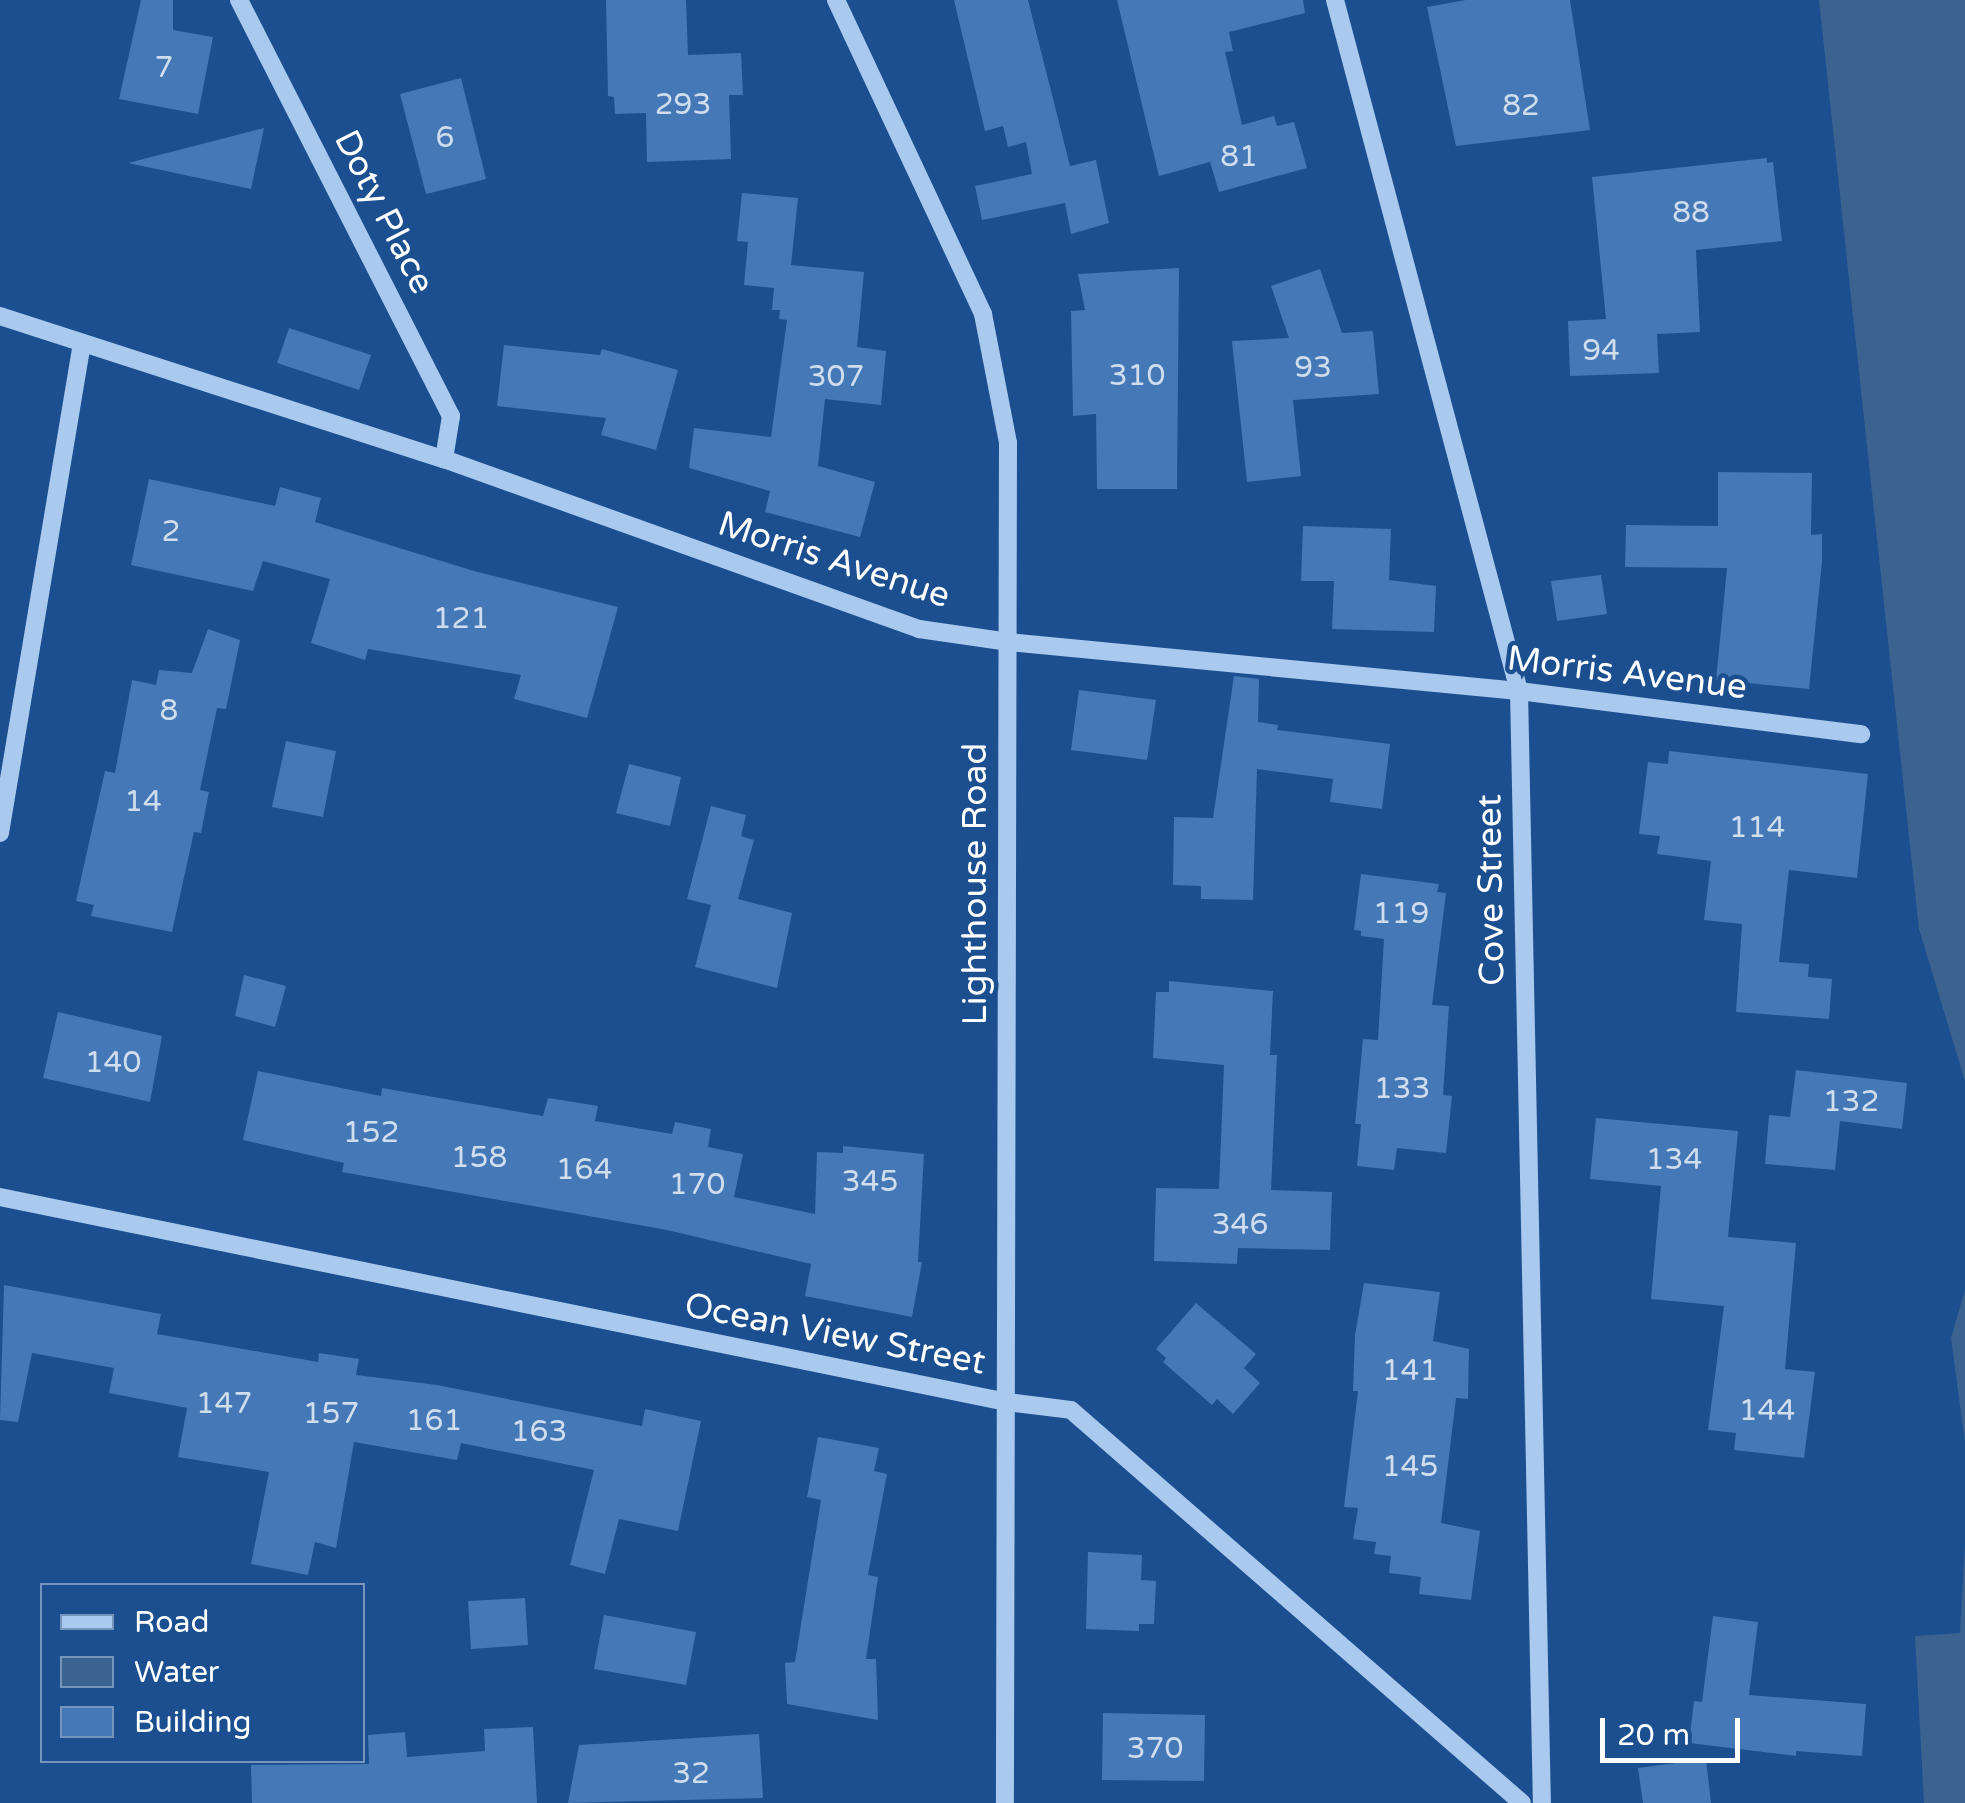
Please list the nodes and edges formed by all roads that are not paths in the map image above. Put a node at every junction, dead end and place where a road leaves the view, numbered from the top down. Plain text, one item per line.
1 (239, 0) edge
2 (836, 0) edge
3 (1335, 0) edge
4 (0, 316) edge
5 (82, 343) junction
6 (444, 459) junction
7 (1009, 642) junction
8 (1519, 692) junction
9 (1861, 734) dead end
10 (0, 832) edge
11 (0, 1198) edge
12 (1006, 1402) junction
13 (1005, 1803) edge
14 (1522, 1803) edge
15 (1542, 1803) edge

1 - 6 street, Doty Place
2 - 7 street, Lighthouse Road
3 - 8 street, Cove Street
4 - 5 street, Morris Avenue
5 - 6 street, Morris Avenue
5 - 10 street
6 - 7 street, Morris Avenue
7 - 8 street, Morris Avenue
7 - 12 street, Lighthouse Road
8 - 9 street, Morris Avenue
8 - 15 street, Cove Street
11 - 12 street, Ocean View Street
12 - 13 street, Lighthouse Road
12 - 14 street, Ocean View Street

